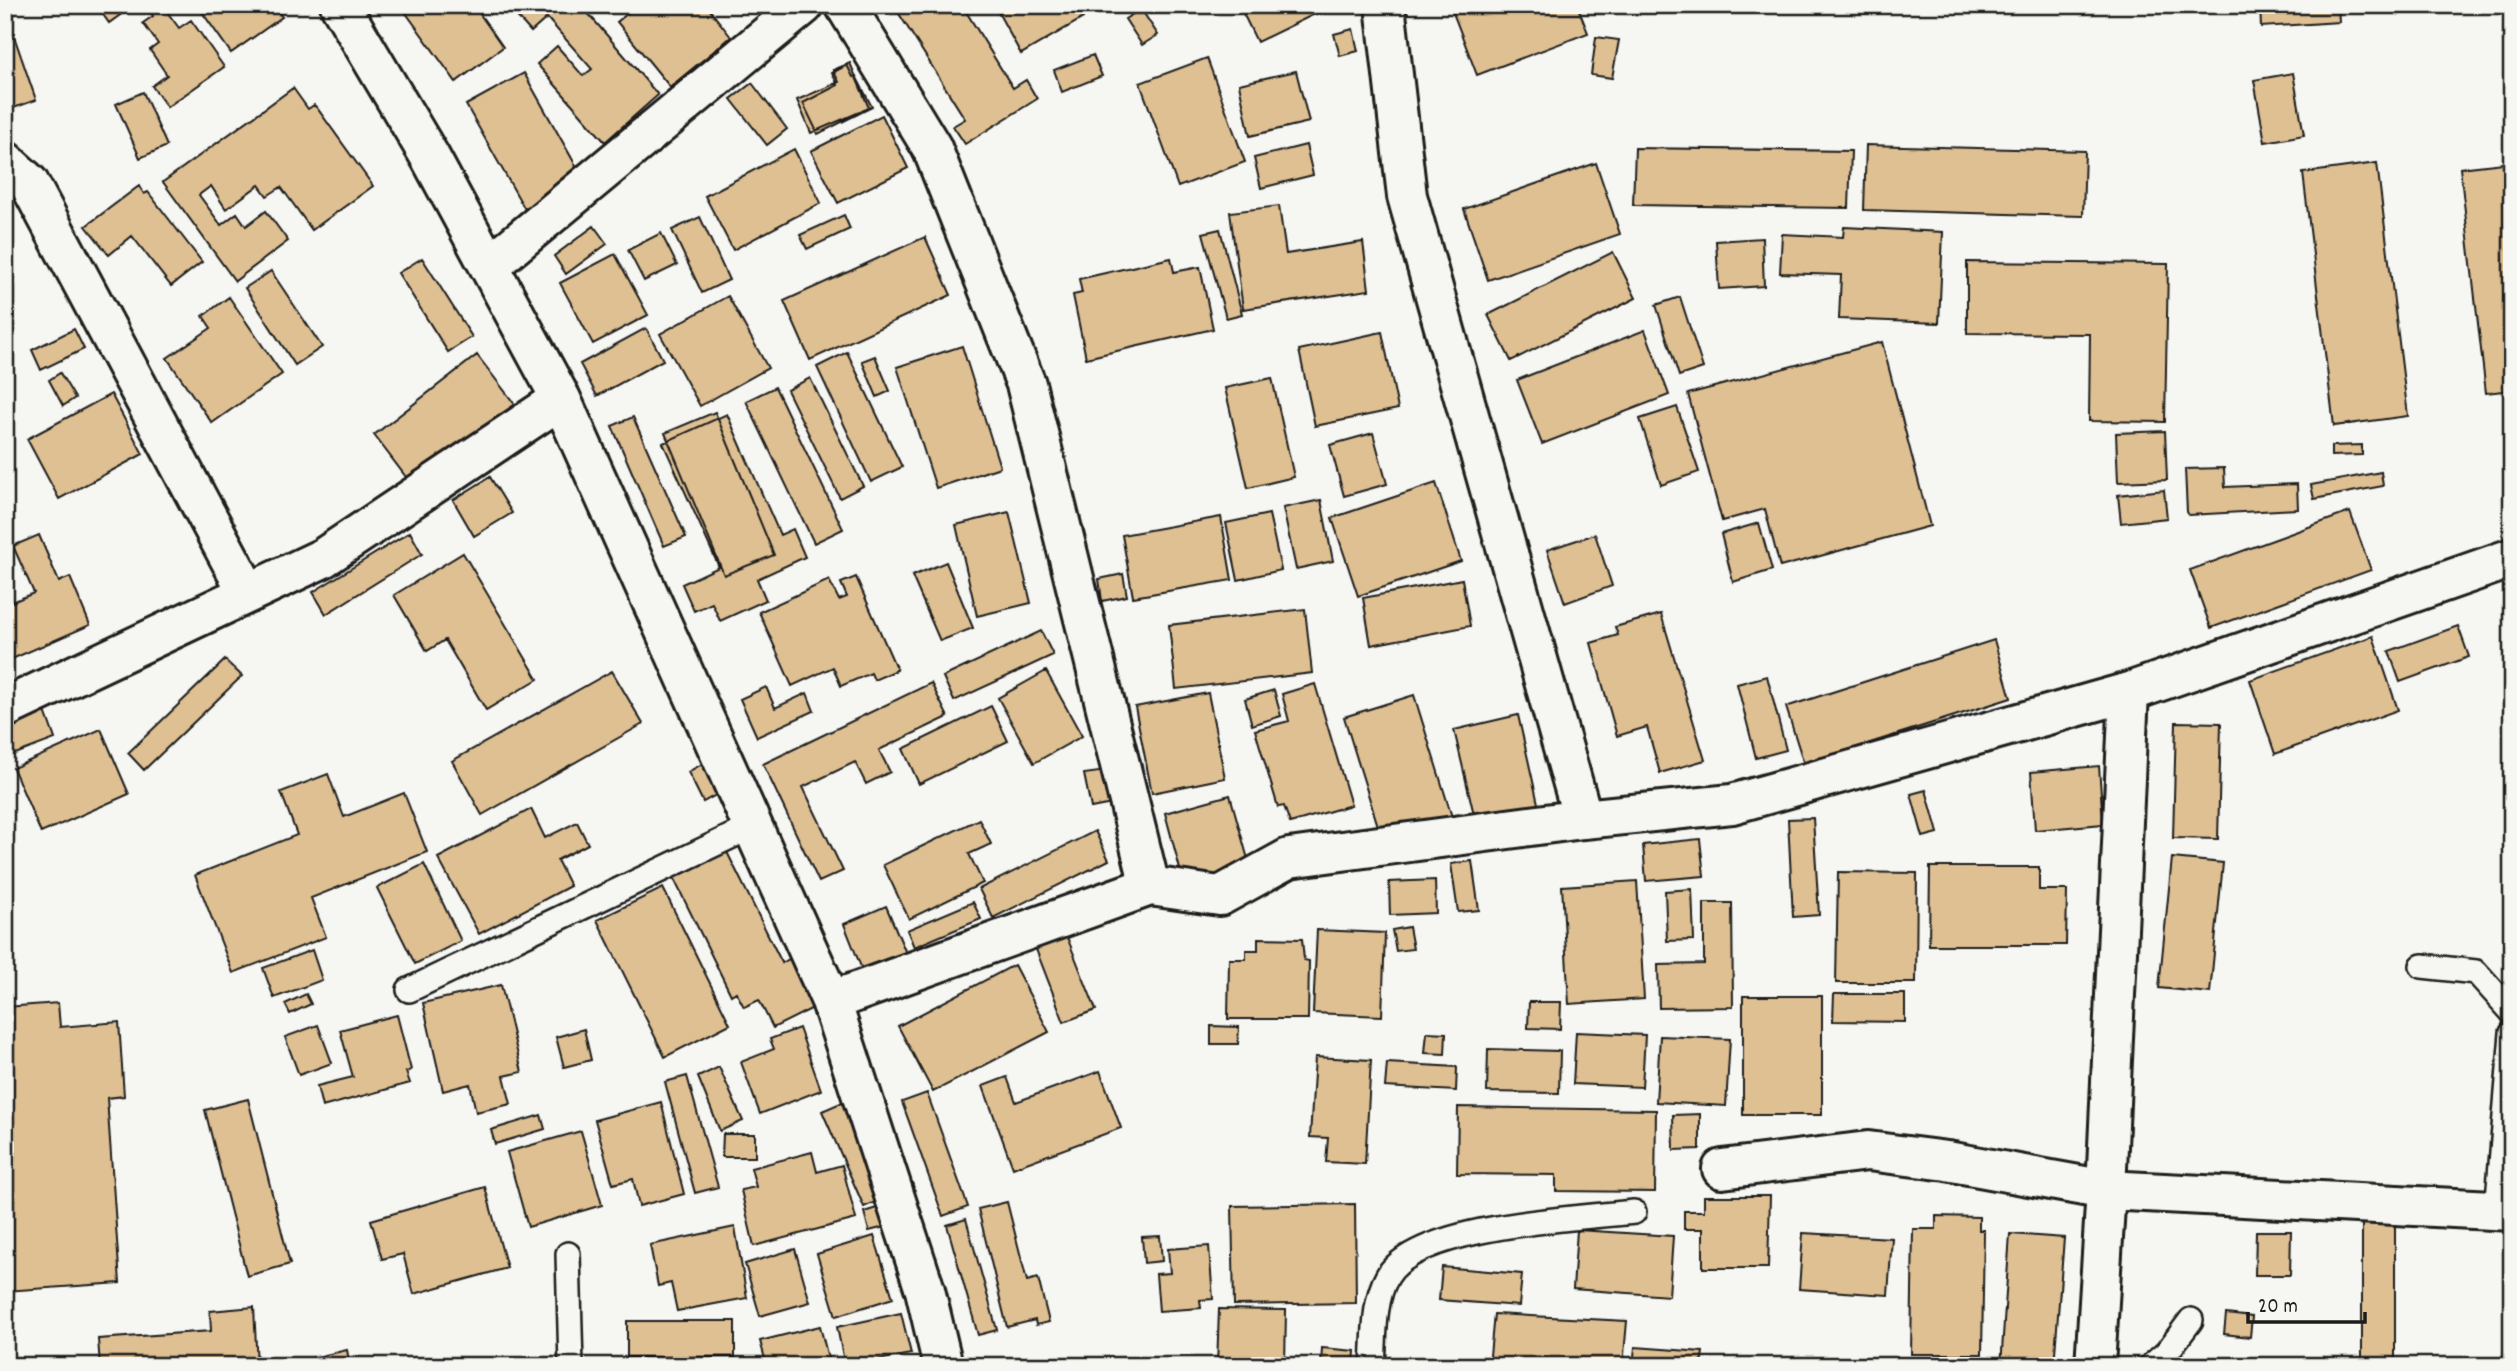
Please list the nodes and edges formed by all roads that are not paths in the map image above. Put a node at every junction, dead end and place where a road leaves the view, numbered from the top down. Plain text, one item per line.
1 (340, 5) edge
2 (804, 5) edge
3 (845, 5) edge
4 (1385, 5) edge
5 (5, 161) edge
6 (489, 266) junction
7 (561, 399) junction
8 (2512, 558) edge
9 (248, 593) junction
10 (2129, 692) junction
11 (5, 708) edge
12 (1583, 819) junction
13 (753, 826) junction
14 (1150, 886) junction
15 (2422, 966) dead end
16 (409, 990) dead end
17 (831, 1001) junction
18 (2512, 1013) edge
19 (2512, 1034) edge
20 (1723, 1169) dead end
21 (2106, 1190) junction
22 (2504, 1211) edge
23 (1634, 1212) dead end
24 (568, 1254) dead end
25 (2191, 1320) dead end
26 (570, 1366) edge
27 (943, 1366) edge
28 (1373, 1366) edge
29 (2095, 1366) edge
30 (2151, 1366) edge

1 - 6 street
2 - 6 street
3 - 14 street
4 - 12 street
5 - 9 street
6 - 7 street
7 - 9 street
7 - 13 street
8 - 10 street
9 - 11 street
10 - 12 street
10 - 21 street
12 - 14 street
13 - 16 lane
13 - 17 street
14 - 17 street
15 - 18 lane
17 - 27 street
19 - 22 lane
20 - 21 street
21 - 22 street
21 - 29 street
23 - 28 lane
24 - 26 lane
25 - 30 lane

